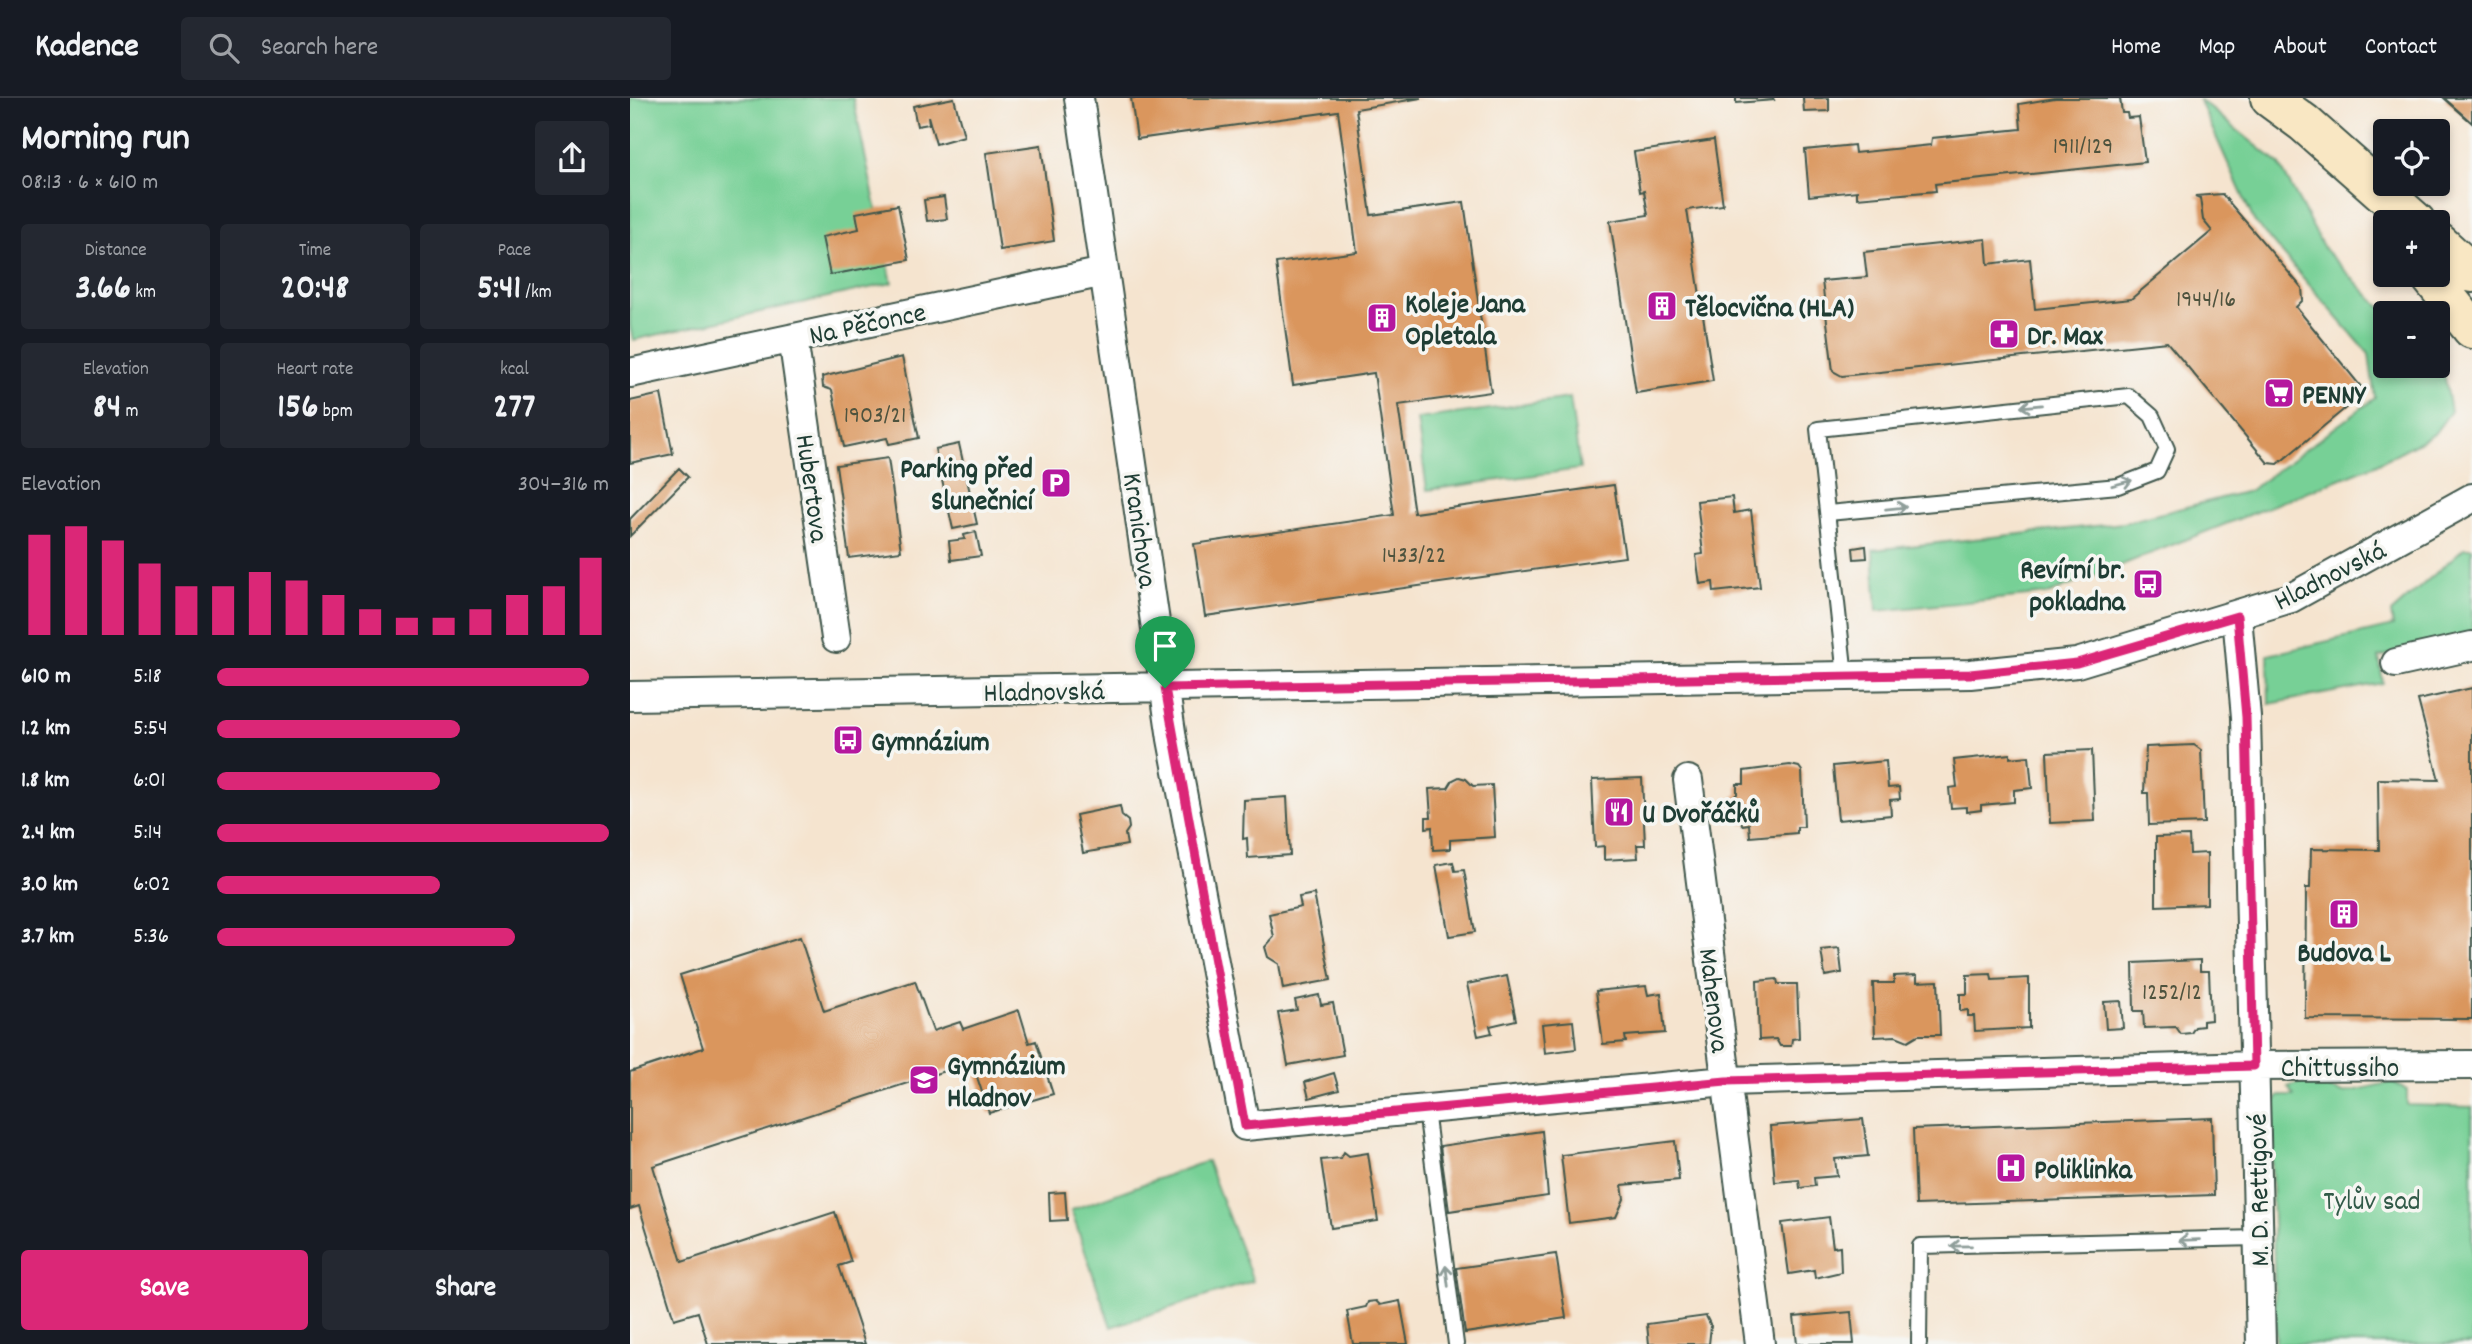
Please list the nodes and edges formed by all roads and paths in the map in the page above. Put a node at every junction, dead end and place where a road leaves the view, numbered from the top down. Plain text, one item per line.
1 (1079, 98) edge
2 (2270, 98) edge
3 (2304, 123) junction
4 (2377, 210) edge
5 (2402, 210) edge
6 (2450, 253) edge
7 (1104, 272) junction
8 (2472, 273) edge
9 (2438, 287) edge
10 (2472, 330) edge
11 (793, 338) junction
12 (630, 373) edge
13 (2472, 498) edge
14 (1828, 513) junction
15 (2237, 616) junction
16 (836, 638) dead end
17 (2472, 646) edge
18 (2396, 663) dead end
19 (1845, 676) junction
20 (1165, 688) junction
21 (630, 696) edge
22 (1688, 780) dead end
23 (2472, 1065) edge
24 (2254, 1066) junction
25 (1726, 1081) junction
26 (1426, 1110) junction
27 (1245, 1126) joint
28 (2257, 1238) junction
29 (1456, 1344) edge
30 (1760, 1344) edge
31 (1919, 1344) edge
32 (2261, 1344) edge

1 - 7 street, Kranichova
2 - 3 street
3 - 4 street
3 - 5 street
6 - 8 street
7 - 11 street, Na Pěčonce
7 - 20 street, Kranichova
9 - 10 street
11 - 12 street, Na Pěčonce
11 - 16 street, Hubertova
13 - 15 street, Hladnovská
14 -> 14 lane
14 - 19 lane
15 - 19 street, Hladnovská
15 - 24 street, M. D. Rettigové
17 - 18 street
19 - 20 street, Hladnovská
20 - 21 street, Hladnovská
20 - 27 street, Kranichova
22 - 25 street, Mahenova
23 - 24 street, Chittussiho
24 - 25 street, Chittussiho
24 - 28 street, M. D. Rettigové
25 - 26 street, Chittussiho
25 - 30 street, Mahenova
26 - 27 street, Chittussiho
29 -> 26 lane
28 -> 31 lane
28 - 32 street, M. D. Rettigové

